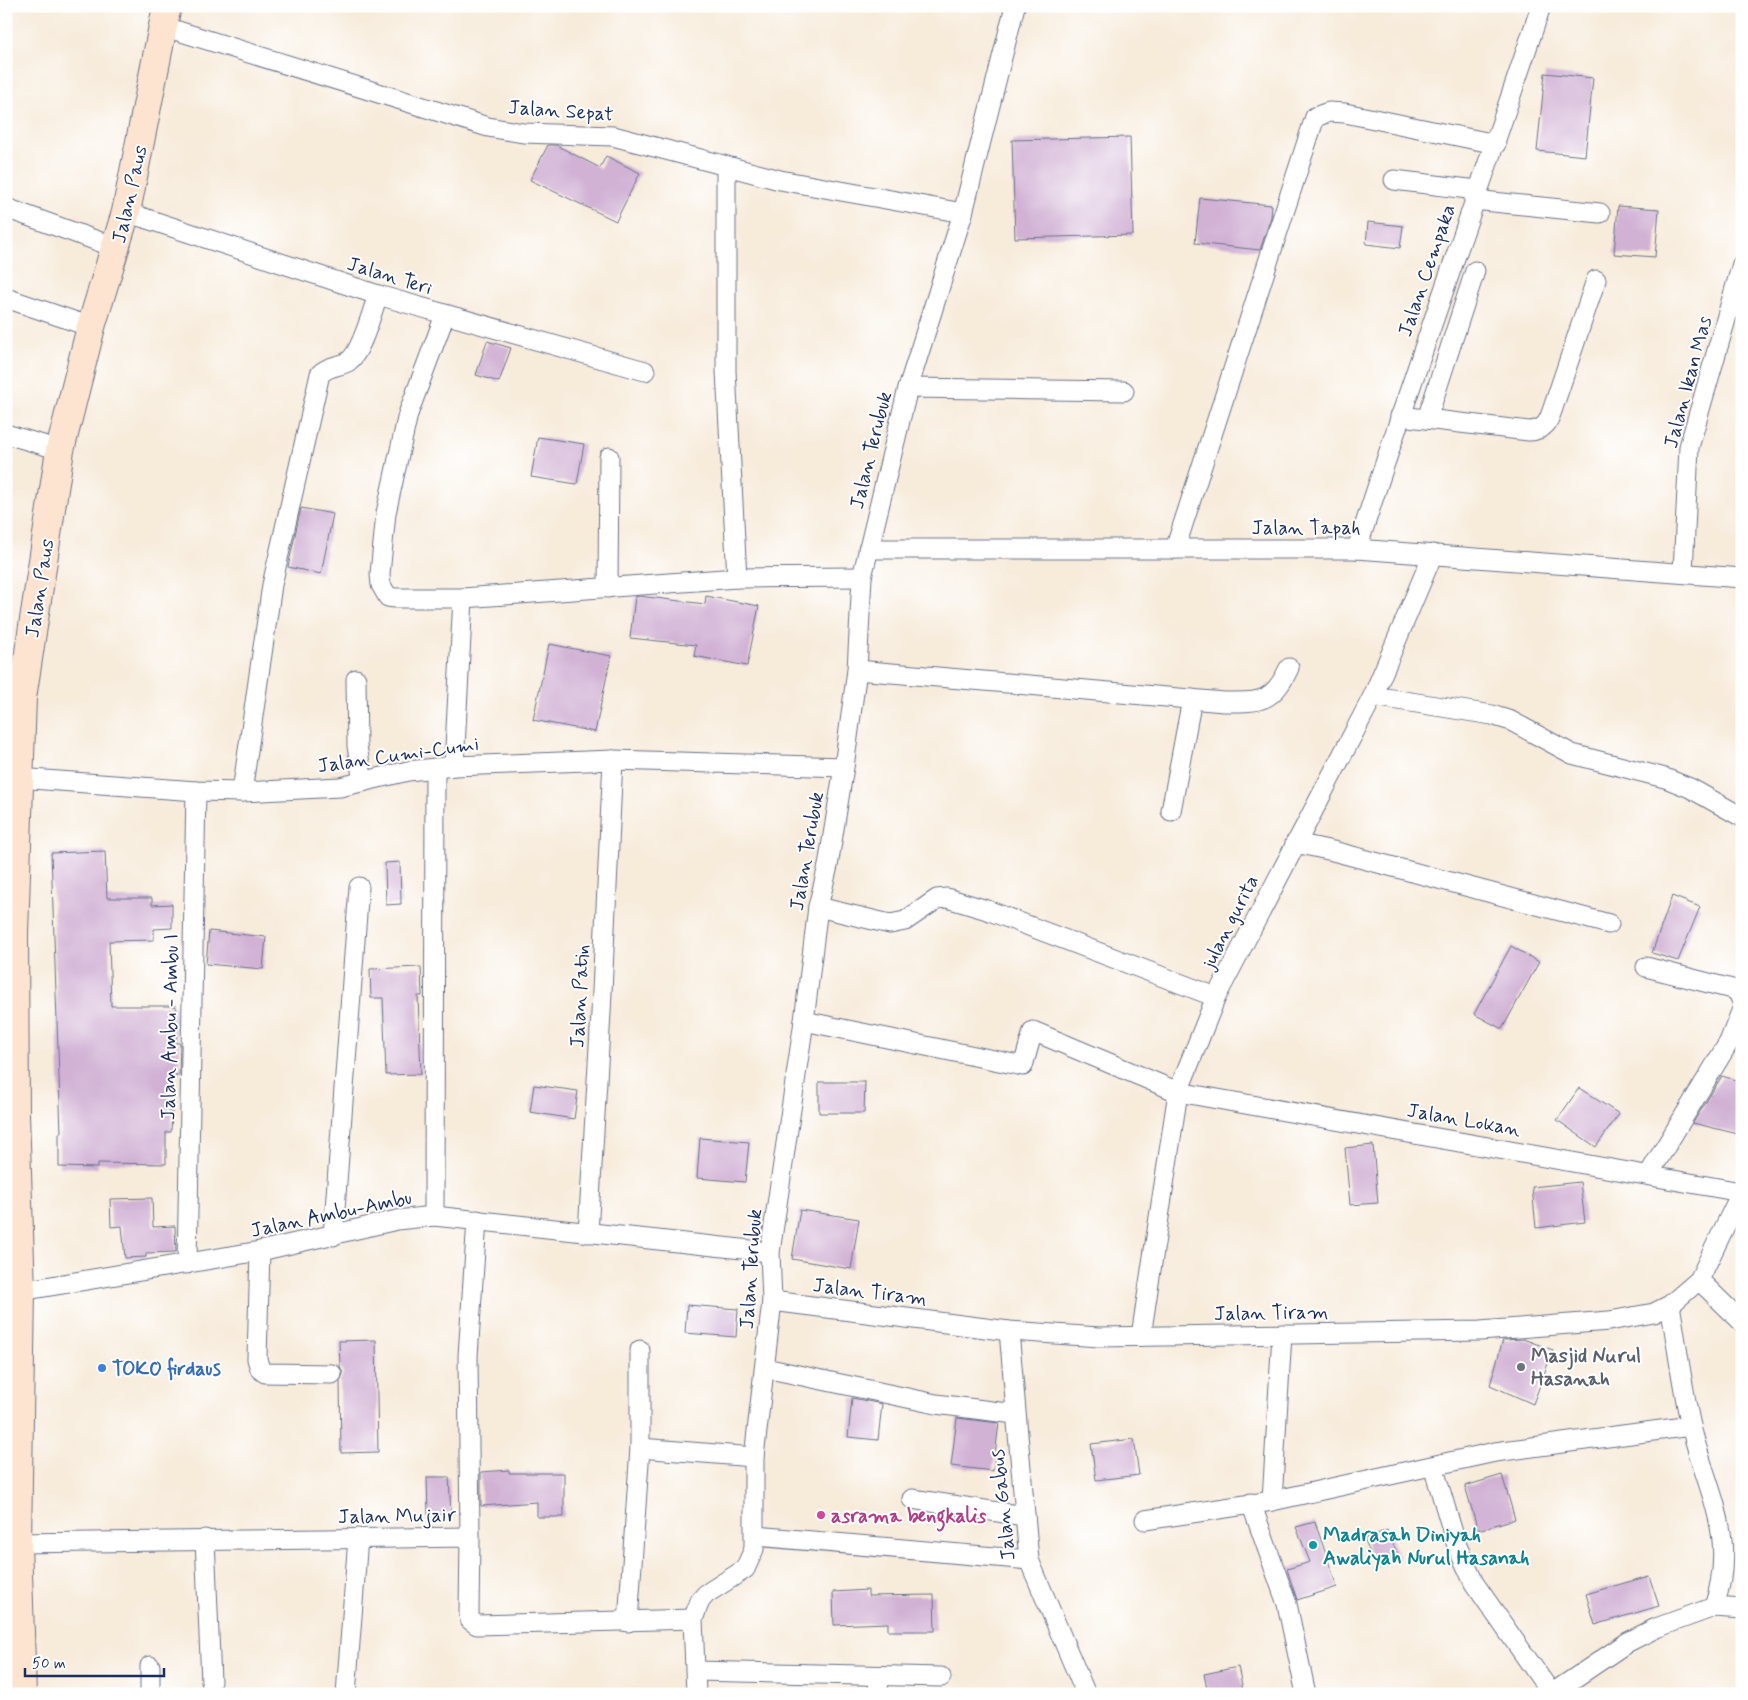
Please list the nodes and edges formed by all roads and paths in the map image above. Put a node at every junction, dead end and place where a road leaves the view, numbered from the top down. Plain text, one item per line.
1 (1015, 6) edge
2 (1541, 6) edge
3 (164, 16) edge
4 (1496, 144) junction
5 (726, 166) junction
6 (1394, 180) dead end
7 (1476, 195) junction
8 (6, 208) edge
9 (126, 212) junction
10 (963, 213) junction
11 (1600, 213) dead end
12 (117, 248) junction
13 (1742, 264) edge
14 (1475, 271) dead end
15 (1596, 280) dead end
16 (378, 295) junction
17 (6, 298) edge
18 (445, 315) junction
19 (1431, 327) junction
20 (91, 328) junction
21 (1453, 334) junction
22 (645, 371) dead end
23 (908, 388) junction
24 (1124, 391) dead end
25 (1400, 416) junction
26 (1427, 419) junction
27 (6, 434) edge
28 (60, 450) junction
29 (609, 457) dead end
30 (868, 549) junction
31 (1175, 549) junction
32 (1357, 549) junction
33 (1433, 554) junction
34 (1683, 572) junction
35 (862, 577) junction
36 (736, 578) junction
37 (1742, 578) edge
38 (608, 588) junction
39 (463, 598) junction
40 (1289, 668) dead end
41 (857, 670) junction
42 (356, 679) dead end
43 (1373, 696) junction
44 (14, 697) edge
45 (1192, 699) junction
46 (613, 760) junction
47 (445, 767) junction
48 (844, 767) junction
49 (18, 778) junction
50 (363, 782) junction
51 (196, 791) junction
52 (242, 792) junction
53 (1171, 811) dead end
54 (1742, 817) edge
55 (1295, 843) junction
56 (359, 887) dead end
57 (818, 908) junction
58 (1609, 924) dead end
59 (1646, 967) dead end
60 (1216, 997) junction
61 (1742, 1002) edge
62 (1742, 1009) edge
63 (804, 1021) junction
64 (1178, 1092) junction
65 (1649, 1174) junction
66 (1742, 1191) edge
67 (434, 1216) junction
68 (477, 1220) junction
69 (588, 1233) junction
70 (333, 1236) junction
71 (260, 1251) junction
72 (770, 1252) junction
73 (187, 1264) junction
74 (1700, 1280) junction
75 (22, 1291) junction
76 (772, 1301) junction
77 (1670, 1305) junction
78 (1742, 1322) edge
79 (1009, 1331) junction
80 (1282, 1334) junction
81 (1142, 1336) junction
82 (640, 1350) dead end
83 (765, 1368) junction
84 (332, 1374) dead end
85 (1015, 1414) junction
86 (1691, 1426) junction
87 (640, 1448) junction
88 (754, 1457) junction
89 (1433, 1466) junction
90 (912, 1499) dead end
91 (1272, 1501) junction
92 (1251, 1503) junction
93 (1025, 1516) junction
94 (1145, 1520) dead end
95 (755, 1536) junction
96 (470, 1537) junction
97 (205, 1538) junction
98 (358, 1538) junction
99 (17, 1543) junction
100 (1029, 1560) junction
101 (13, 1589) edge
102 (1714, 1608) junction
103 (1742, 1609) edge
104 (693, 1619) junction
105 (628, 1622) junction
106 (150, 1666) dead end
107 (696, 1671) junction
108 (941, 1678) dead end
109 (211, 1682) dead end
110 (879, 1685) edge
111 (22, 1694) edge
112 (150, 1694) edge
113 (346, 1694) edge
114 (696, 1694) edge
115 (1086, 1694) edge
116 (1306, 1694) edge
117 (1551, 1694) edge

1 - 10 street, Jalan Terubuk
2 - 4 street, Jalan Cempaka
3 - 5 street, Jalan Sepat
3 - 9 main road, Jalan Paus
4 - 7 street, Jalan Cempaka
4 - 31 street
5 - 10 street, Jalan Sepat
5 - 36 street
6 - 7 street
7 - 11 street
7 - 19 street, Jalan Cempaka
8 - 12 street
9 - 12 main road, Jalan Paus
9 - 16 street, Jalan Teri
10 - 23 street, Jalan Terubuk
12 - 20 main road, Jalan Paus
13 - 34 street, Jalan Ikan Mas
14 - 21 street
15 - 26 street
16 - 18 street, Jalan Teri
16 - 52 street
17 - 20 street
18 - 22 street, Jalan Teri
18 - 39 street
19 - 21 street
19 - 25 street, Jalan Cempaka
20 - 28 main road, Jalan Paus
21 - 26 street
23 - 24 street
23 - 30 street, Jalan Terubuk
25 - 26 street
25 - 32 street, Jalan Cempaka
27 - 28 street
28 - 44 main road, Jalan Paus
29 - 38 street
30 - 31 street, Jalan Tapah
30 - 35 street, Jalan Terubuk
31 - 32 street, Jalan Tapah
32 - 33 street, Jalan Tapah
33 - 34 street, Jalan Tapah
33 - 43 street, julan gurita
34 - 37 street, Jalan Tapah
35 - 36 street
35 - 41 street, Jalan Terubuk
36 - 38 street
38 - 39 street
39 - 47 street
40 - 45 street
41 - 45 street
41 - 48 street, Jalan Terubuk
42 - 50 street
43 - 54 street
43 - 55 street, julan gurita
44 - 49 main road, Jalan Paus
45 - 53 street
46 - 47 street, Jalan Cumi-Cumi
46 - 48 street, Jalan Cumi-Cumi
46 - 69 street, Jalan Patin
47 - 50 street, Jalan Cumi-Cumi
47 - 67 street
48 - 57 street, Jalan Terubuk
49 - 51 street, Jalan Cumi-Cumi
49 - 75 main road, Jalan Paus
50 - 52 street, Jalan Cumi-Cumi
51 - 52 street, Jalan Cumi-Cumi
51 - 73 street, Jalan Ambu - Ambu I
55 - 58 street
55 - 60 street, julan gurita
56 - 70 street
57 - 60 street
57 - 63 street, Jalan Terubuk
59 - 61 street
60 - 64 street, julan gurita
62 - 65 street
63 - 64 street, Jalan Lokan
63 - 72 street, Jalan Terubuk
64 - 65 street, Jalan Lokan
64 - 81 street, julan gurita
65 - 66 street, Jalan Lokan
66 - 74 street
67 - 68 street, Jalan Ambu-Ambu
67 - 70 street, Jalan Ambu-Ambu
68 - 69 street, Jalan Ambu-Ambu
68 - 96 street
69 - 72 street, Jalan Ambu-Ambu
70 - 71 street, Jalan Ambu-Ambu
71 - 73 street, Jalan Ambu-Ambu
71 - 84 street
72 - 76 street, Jalan Terubuk
73 - 75 street, Jalan Ambu-Ambu
74 - 77 street, Jalan Tiram
74 - 78 street
75 - 99 main road, Jalan Paus
76 - 79 street, Jalan Tiram
76 - 83 street, Jalan Terubuk
77 - 80 street, Jalan Tiram
77 - 86 street
79 - 81 street, Jalan Tiram
79 - 85 street, Jalan Gabus
80 - 81 street, Jalan Tiram
80 - 91 street
82 - 87 street
83 - 85 street
83 - 88 street, Jalan Terubuk
85 - 93 street, Jalan Gabus
86 - 89 street
86 - 102 street
87 - 88 street
87 - 105 street
88 - 95 street, Jalan Terubuk
89 - 91 street
89 - 117 street
90 - 93 street
91 - 92 street
92 - 94 street
92 - 116 street
93 - 100 street, Jalan Gabus
95 - 100 street
95 - 104 street, Jalan Terubuk
96 - 98 street, Jalan Mujair
96 - 105 street, Jalan Mujair
97 - 98 street, Jalan Mujair
97 - 99 street, Jalan Mujair
97 - 109 street
98 - 113 street
99 - 101 main road, Jalan Paus
100 - 115 street, Jalan Gabus
101 - 111 main road, Jalan Paus
102 - 103 street
102 - 117 street
104 - 105 street, Jalan Mujair
104 - 107 street, Jalan Terubuk
106 - 112 street
107 - 110 street
107 - 114 street, Jalan Terubuk
108 - 110 street

